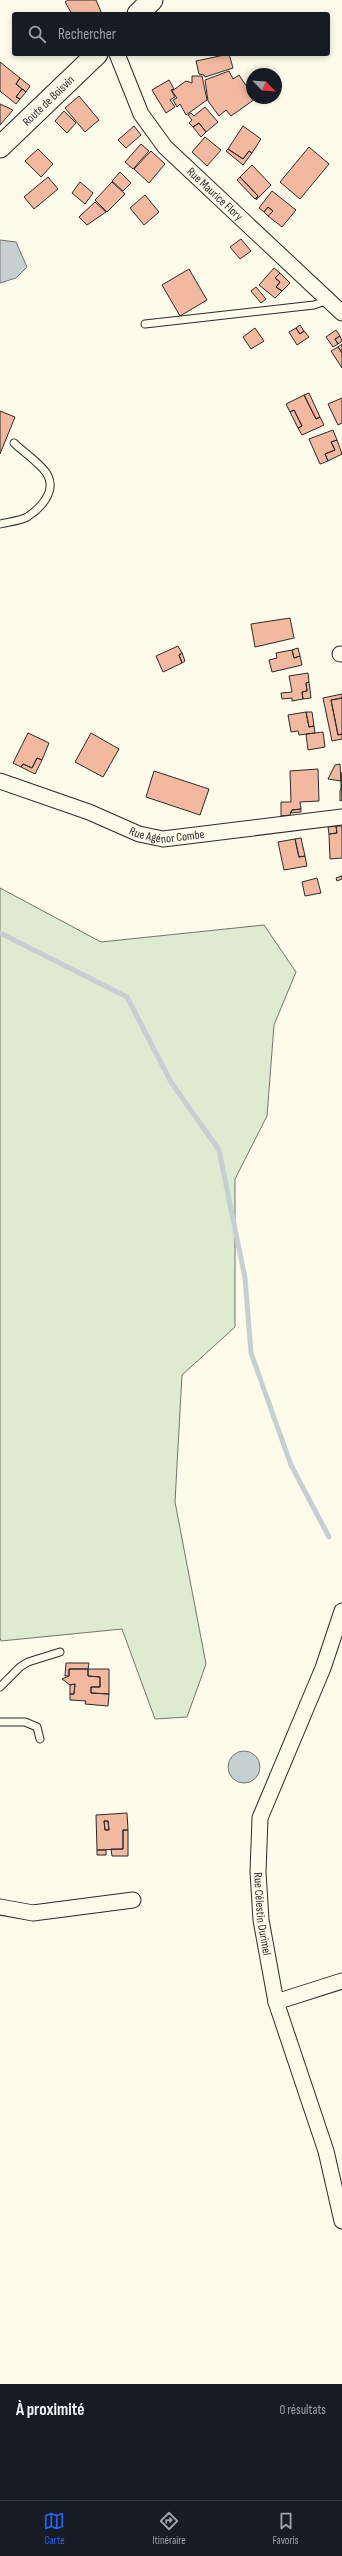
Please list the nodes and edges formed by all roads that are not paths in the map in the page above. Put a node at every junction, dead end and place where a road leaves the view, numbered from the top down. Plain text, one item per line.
1 (152, 0) edge
2 (140, 12) edge
3 (95, 56) edge
4 (118, 56) edge
5 (0, 146) edge
6 (328, 300) junction
7 (342, 313) edge
8 (145, 324) dead end
9 (14, 443) dead end
10 (0, 524) edge
11 (0, 781) edge
12 (342, 817) edge
13 (342, 1611) edge
14 (60, 1652) dead end
15 (0, 1687) edge
16 (0, 1722) edge
17 (40, 1739) dead end
18 (133, 1900) dead end
19 (0, 1907) edge
20 (342, 1981) edge
21 (276, 2002) junction
22 (342, 2221) edge

1 - 2 main road
3 - 5 main road, Route de Boisvin
4 - 6 street, Rue Maurice Flory
6 - 7 street, Rue Maurice Flory
6 - 8 lane
9 - 10 lane
11 - 12 street, Rue Agénor Combe
13 - 21 street, Rue Célestin Durimel
14 - 15 lane
16 - 17 lane
18 - 19 street
20 - 21 street
21 - 22 street, Rue Célestin Durimel

